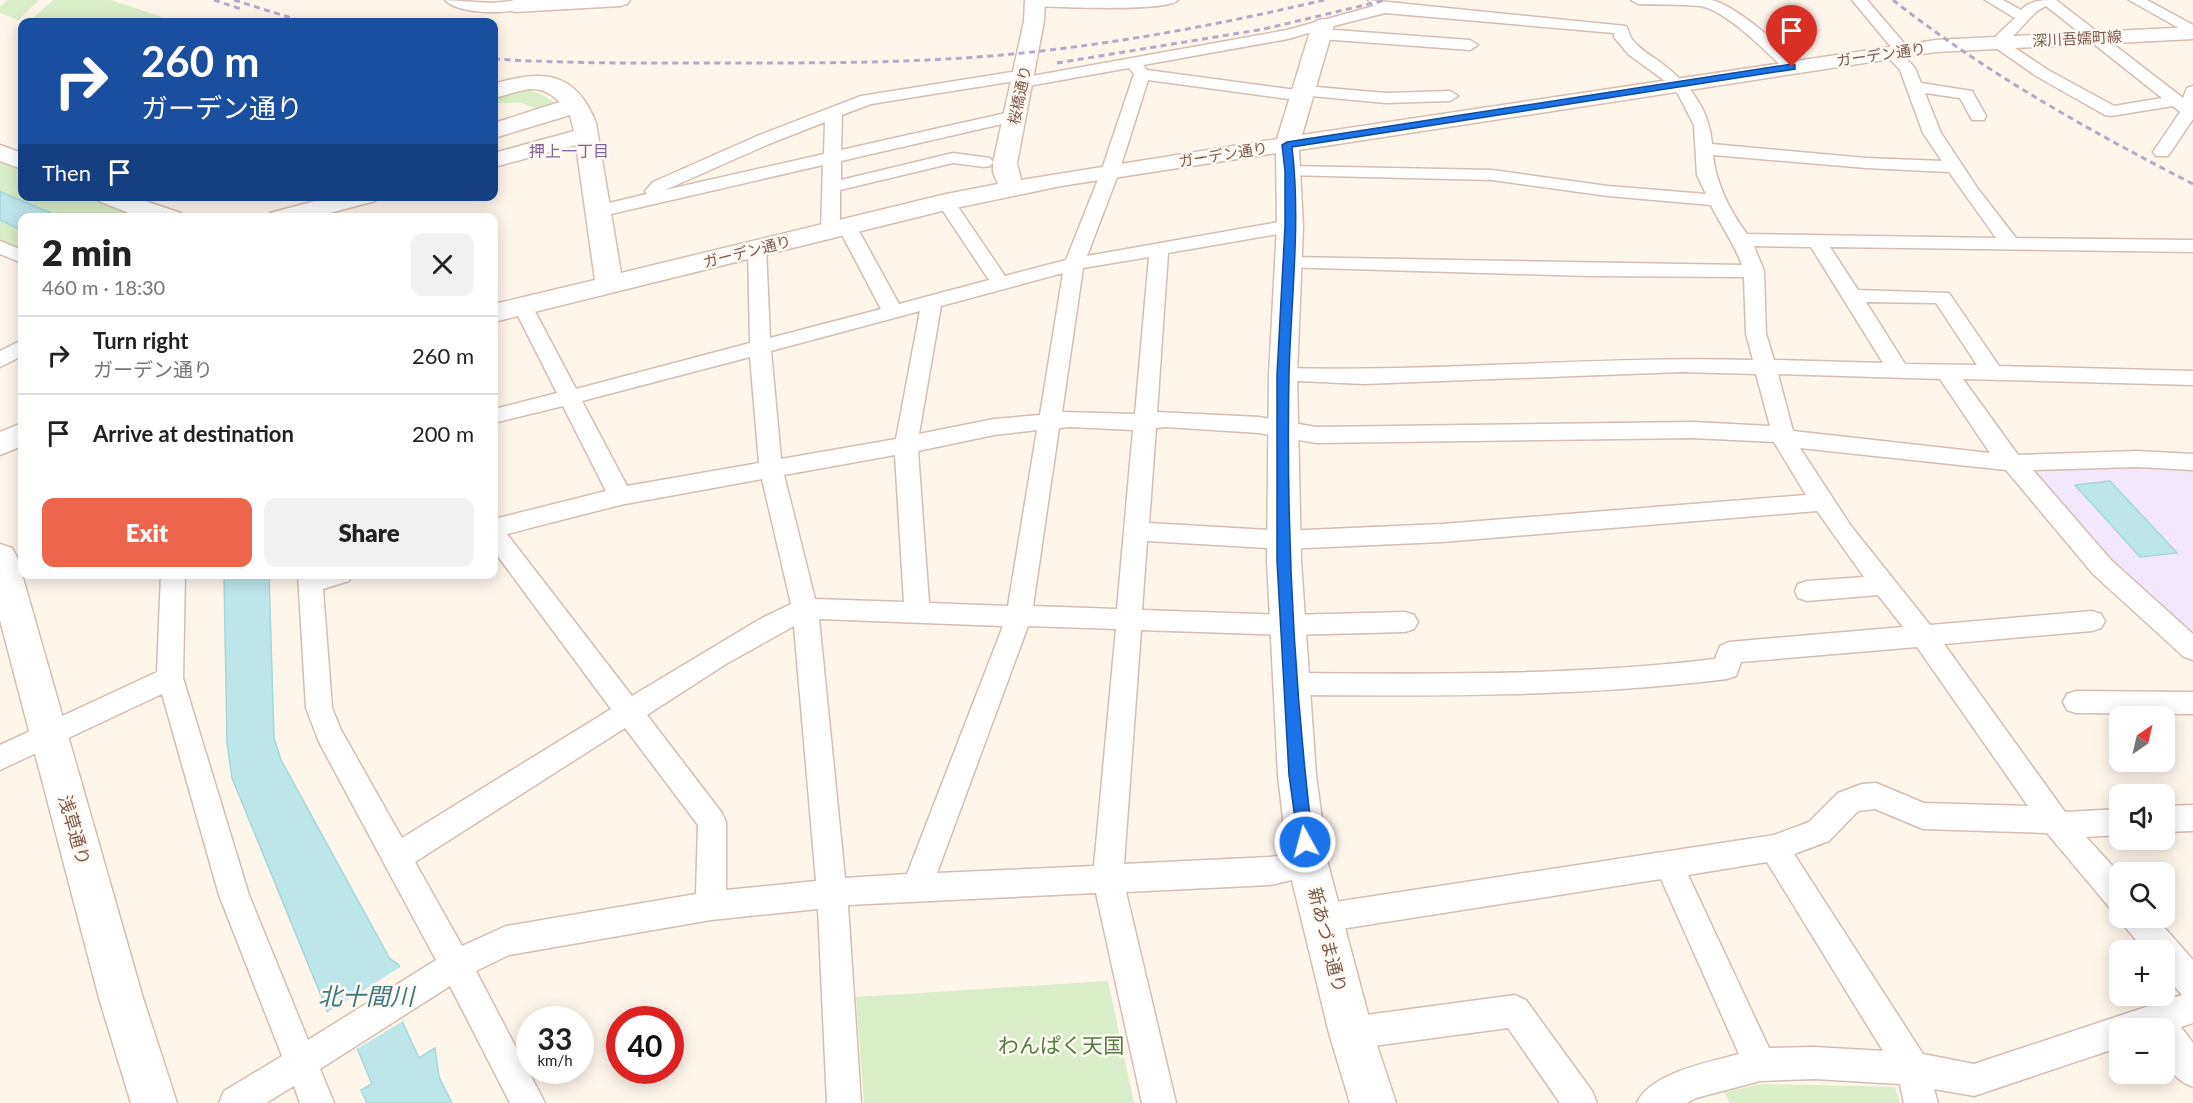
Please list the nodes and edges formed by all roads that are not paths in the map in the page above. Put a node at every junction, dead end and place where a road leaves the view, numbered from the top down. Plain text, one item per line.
1 (452, 0) edge
2 (620, 0) edge
3 (1638, 0) edge
4 (1858, 0) edge
5 (1992, 0) edge
6 (2047, 0) edge
7 (2059, 0) edge
8 (2136, 0) edge
9 (1035, 1) edge
10 (1162, 1) edge
11 (1703, 1) edge
12 (516, 3) edge
13 (1380, 4) edge
14 (1623, 14) edge
15 (2024, 17) junction
16 (1322, 30) junction
17 (2193, 32) edge
18 (2095, 37) junction
19 (2003, 42) junction
20 (1961, 44) joint
21 (1470, 45) dead end
22 (1897, 51) junction
23 (1792, 67) junction
24 (1137, 68) junction
25 (1024, 79) junction
26 (1678, 85) junction
27 (1914, 87) junction
28 (498, 90) edge
29 (2193, 91) edge
30 (1304, 93) junction
31 (1450, 96) dead end
32 (576, 104) junction
33 (2186, 109) edge
34 (834, 113) junction
35 (1015, 116) junction
36 (1978, 116) dead end
37 (498, 130) edge
38 (586, 135) junction
39 (1705, 149) junction
40 (0, 152) edge
41 (2162, 152) dead end
42 (1289, 158) junction
43 (498, 159) edge
44 (833, 159) junction
45 (18, 160) edge
46 (984, 162) dead end
47 (1955, 167) junction
48 (1110, 172) junction
49 (832, 187) junction
50 (1012, 188) junction
51 (1718, 200) junction
52 (120, 201) edge
53 (346, 201) edge
54 (644, 201) junction
55 (946, 202) junction
56 (598, 211) junction
57 (155, 213) edge
58 (299, 213) edge
59 (1290, 226) junction
60 (839, 228) junction
61 (1742, 240) junction
62 (1817, 241) junction
63 (2010, 243) junction
64 (2193, 246) edge
65 (0, 247) edge
66 (758, 248) junction
67 (1159, 249) junction
68 (18, 255) edge
69 (1289, 263) junction
70 (1074, 264) junction
71 (1754, 271) junction
72 (1000, 283) junction
73 (609, 285) junction
74 (1851, 296) junction
75 (932, 301) junction
76 (523, 306) junction
77 (893, 312) junction
78 (498, 313) edge
79 (760, 347) junction
80 (18, 349) edge
81 (0, 360) edge
82 (1764, 367) junction
83 (1898, 370) junction
84 (1946, 371) junction
85 (1992, 372) junction
86 (1283, 375) junction
87 (2193, 378) edge
88 (568, 398) junction
89 (498, 415) edge
90 (1050, 421) junction
91 (1144, 421) junction
92 (1284, 430) junction
93 (18, 436) edge
94 (1784, 437) junction
95 (0, 444) edge
96 (906, 445) junction
97 (2193, 462) edge
98 (2013, 463) junction
99 (771, 470) junction
100 (620, 496) junction
101 (1822, 502) junction
102 (498, 527) edge
103 (1134, 531) junction
104 (498, 539) edge
105 (1283, 540) junction
106 (0, 557) edge
107 (173, 579) edge
108 (310, 579) edge
109 (1885, 585) junction
110 (1807, 591) dead end
111 (805, 609) junction
112 (917, 612) junction
113 (1019, 616) junction
114 (1129, 620) junction
115 (2092, 621) dead end
116 (1405, 622) dead end
117 (1289, 625) junction
118 (1923, 635) junction
119 (2193, 650) edge
120 (170, 678) junction
121 (1292, 684) junction
122 (2076, 702) dead end
123 (2193, 703) edge
124 (628, 714) junction
125 (48, 735) junction
126 (0, 758) edge
127 (2193, 818) edge
128 (2175, 819) edge
129 (2057, 822) junction
130 (2109, 822) edge
131 (1774, 848) junction
132 (397, 857) junction
133 (1308, 864) junction
134 (1669, 865) junction
135 (1108, 879) junction
136 (2109, 884) edge
137 (916, 889) junction
138 (832, 893) junction
139 (711, 906) junction
140 (1322, 918) junction
141 (2146, 928) edge
142 (444, 973) junction
143 (2193, 984) edge
144 (2193, 1007) edge
145 (2175, 1018) edge
146 (1351, 1033) junction
147 (2109, 1035) edge
148 (2175, 1045) edge
149 (315, 1055) junction
150 (1760, 1065) junction
151 (1913, 1069) junction
152 (2193, 1071) edge
153 (153, 1103) edge
154 (236, 1103) edge
155 (317, 1103) edge
156 (528, 1103) edge
157 (844, 1103) edge
158 (1159, 1103) edge
159 (1373, 1103) edge
160 (1580, 1103) edge
161 (1654, 1103) edge
162 (1921, 1103) edge

1 - 12 street
2 - 12 street
3 - 11 street
4 - 22 street
5 - 15 street
6 - 7 street
6 - 15 street
6 - 18 street
8 - 17 street
9 - 10 street
9 - 25 street, 桜橋通り
11 - 23 street
13 - 14 street
13 - 16 street
14 - 26 street
15 - 19 street
16 - 21 street
16 - 24 street
16 - 30 street, 新あづま通り
17 - 18 street, 深川吾嬬町線
18 - 19 street, 深川吾嬬町線
18 - 33 street
19 - 20 street, 深川吾嬬町線
19 - 33 street
20 - 22 street, ガーデン通り
22 - 23 street, ガーデン通り
22 - 27 street
23 - 26 street, ガーデン通り
24 - 25 street
24 - 30 street
24 - 48 street
25 - 34 street
25 - 35 street, 桜橋通り
26 - 39 street
26 - 42 street, ガーデン通り
27 - 36 street
27 - 47 street
28 - 32 street
29 - 33 street
30 - 31 street
30 - 42 street, 新あづま通り
32 - 37 street
32 - 38 street
33 - 41 street
34 - 44 street
34 - 54 street
35 - 44 street
35 - 50 street, 桜橋通り
38 - 43 street
38 - 56 street
39 - 47 street
39 - 51 street
40 - 45 street
42 - 48 street, ガーデン通り
42 - 51 street
42 - 59 street, 新あづま通り
44 - 49 street
44 - 54 street
46 - 49 street
47 - 63 street
48 - 50 street, ガーデン通り
48 - 70 street
49 - 60 street
50 - 55 street, ガーデン通り
51 - 61 street
52 - 57 street
53 - 58 street
54 - 56 street
55 - 60 street, ガーデン通り
55 - 72 street
56 - 73 street
59 - 67 street
59 - 69 street, 新あづま通り
60 - 66 street, ガーデン通り
60 - 77 street
61 - 62 street
61 - 71 street
62 - 63 street
62 - 74 street
63 - 64 street
65 - 68 street
66 - 73 street, ガーデン通り
66 - 79 street
67 - 70 street
67 - 91 street
69 - 71 street
69 - 86 street, 新あづま通り
70 - 72 street
70 - 90 street
71 - 82 street
72 - 75 street
73 - 76 street, ガーデン通り
74 - 83 street
74 - 85 street
75 - 77 street
75 - 96 street
76 - 78 street, ガーデン通り
76 - 88 street
77 - 79 street
79 - 88 street
79 - 99 street
80 - 81 street
82 - 83 street
82 - 86 street
82 - 94 street
83 - 84 street
84 - 85 street
84 - 98 street
85 - 87 street
86 - 92 street, 新あづま通り
88 - 89 street
88 - 100 street
90 - 91 street
90 - 96 street
90 - 113 street
91 - 92 street
91 - 103 street
92 - 94 street
92 - 105 street, 新あづま通り
93 - 95 street
94 - 98 street
94 - 101 street
96 - 99 street
96 - 112 street
97 - 98 street
98 - 119 street
99 - 100 street
99 - 111 street
100 - 102 street
101 - 105 street
101 - 109 street
103 - 105 street
103 - 114 street
104 - 124 street
105 - 117 street, 新あづま通り
106 - 125 street, 浅草通り
107 - 120 street
108 - 132 street
109 - 110 street
109 - 118 street
111 - 112 street
111 - 124 street
111 - 138 street
112 - 113 street
113 - 114 street
113 - 137 street
114 - 117 street
114 - 135 street
115 - 118 street
116 - 117 street
117 - 121 street, 新あづま通り
118 - 121 street
118 - 129 street
120 - 125 street
120 - 149 street
121 - 133 street, 新あづま通り
122 - 123 street
124 - 132 street
124 - 139 street
125 - 126 street
125 - 153 street, 浅草通り
127 - 128 street
129 - 130 street
129 - 131 street
129 - 136 street
131 - 134 street
131 - 151 street
132 - 142 street
133 - 135 street
133 - 140 street, 新あづま通り
134 - 140 street
134 - 150 street
135 - 137 street
135 - 158 street
137 - 138 street
138 - 139 street
138 - 157 street
139 - 142 street
140 - 146 street, 新あづま通り
141 - 143 street
142 - 149 street
142 - 156 street
144 - 145 street
146 - 159 street, 新あづま通り
146 - 160 street
147 - 151 street
148 - 152 street
149 - 154 street
149 - 155 street
150 - 151 street
150 - 161 street
151 - 162 street

